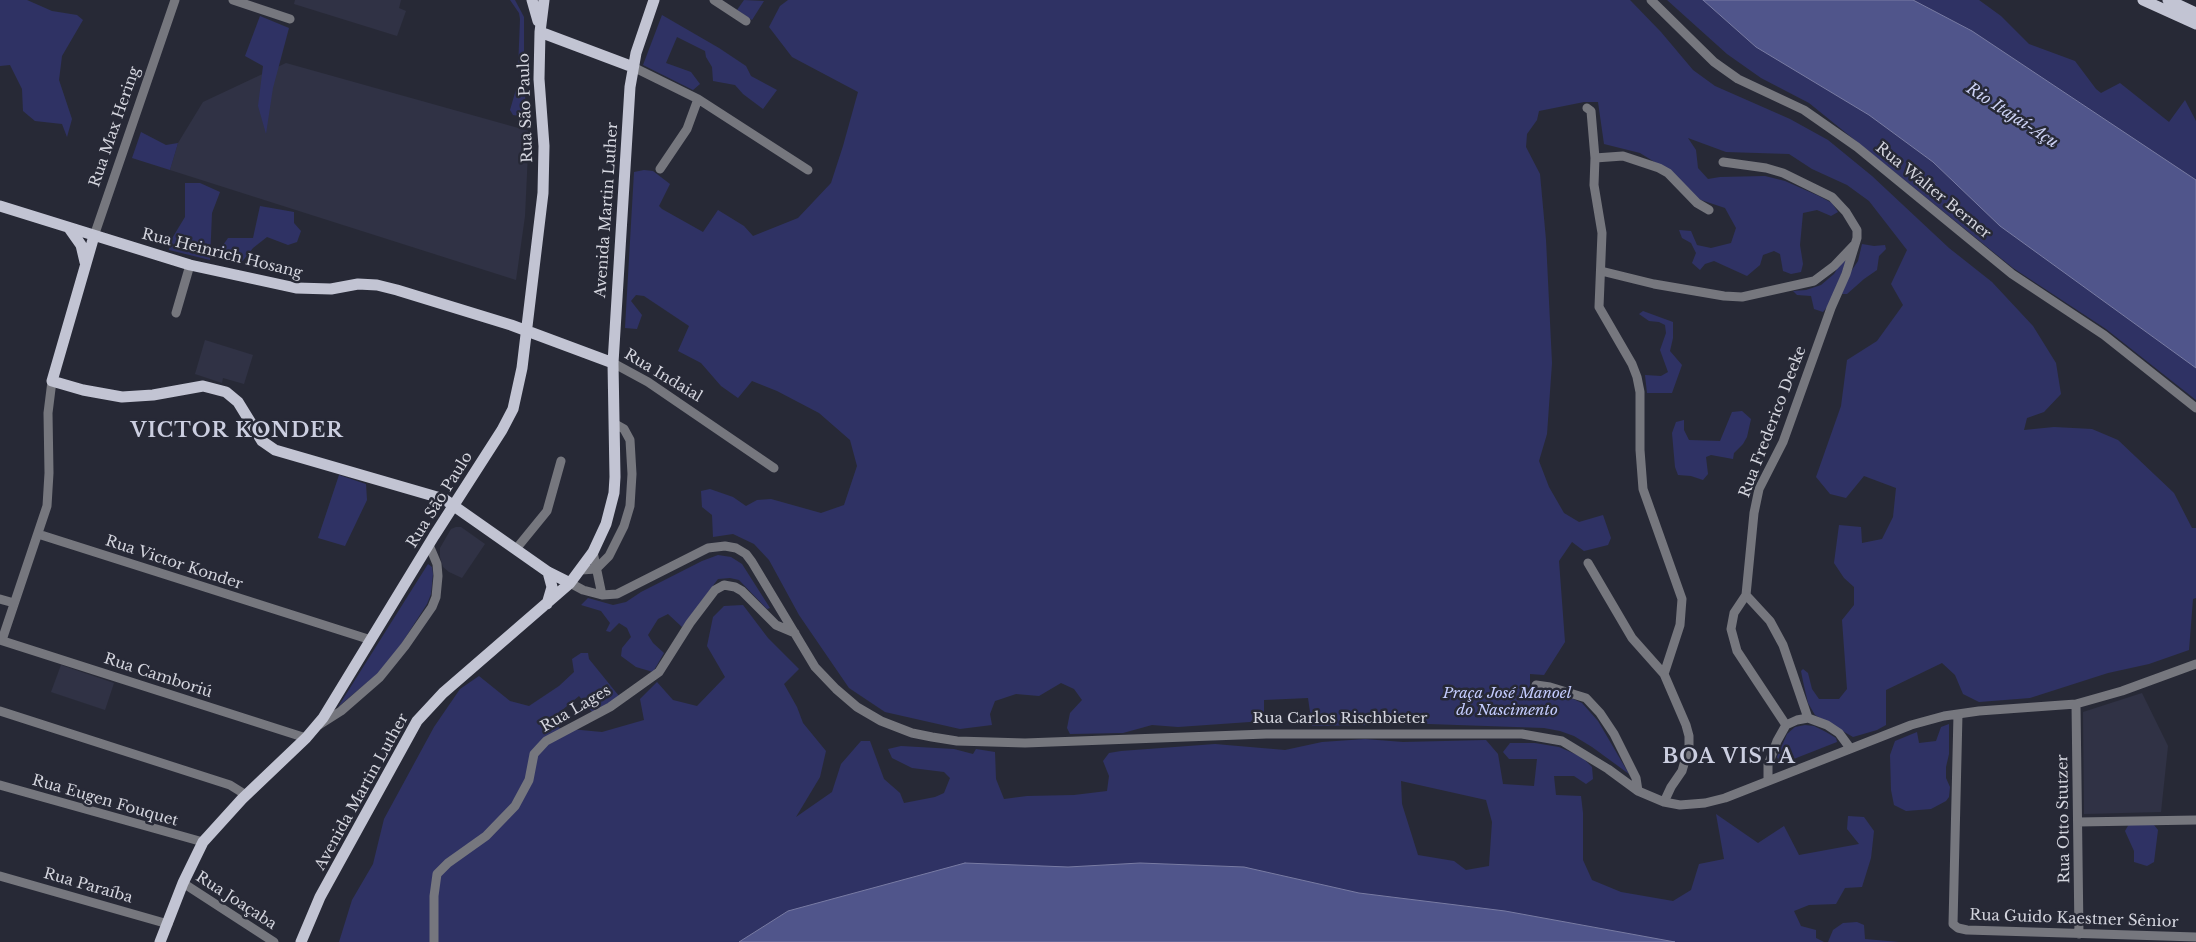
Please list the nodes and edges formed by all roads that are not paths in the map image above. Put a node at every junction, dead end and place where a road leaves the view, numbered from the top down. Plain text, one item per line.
1 (175, 0) edge
2 (233, 0) edge
3 (532, 0) edge
4 (544, 0) edge
5 (654, 0) edge
6 (714, 0) edge
7 (1651, 0) edge
8 (2143, 0) edge
9 (2168, 0) edge
10 (2196, 13) edge
11 (290, 19) dead end
12 (746, 21) dead end
13 (2196, 24) edge
14 (540, 32) junction
15 (633, 67) junction
16 (698, 99) junction
17 (1587, 108) dead end
18 (1595, 158) junction
19 (1723, 162) dead end
20 (660, 170) dead end
21 (808, 170) dead end
22 (0, 206) edge
23 (1710, 210) dead end
24 (69, 228) junction
25 (94, 236) junction
26 (1856, 244) junction
27 (85, 264) junction
28 (190, 264) junction
29 (1601, 271) junction
30 (176, 313) dead end
31 (526, 331) junction
32 (612, 363) junction
33 (52, 381) junction
34 (2196, 408) edge
35 (615, 424) junction
36 (561, 460) dead end
37 (774, 468) dead end
38 (454, 504) junction
39 (473, 518) junction
40 (445, 519) junction
41 (38, 534) junction
42 (429, 545) junction
43 (516, 549) junction
44 (594, 552) junction
45 (1588, 563) dead end
46 (596, 568) junction
47 (581, 570) junction
48 (548, 572) junction
49 (570, 583) junction
50 (602, 595) junction
51 (1746, 595) junction
52 (0, 599) edge
53 (14, 603) junction
54 (547, 604) junction
55 (795, 634) junction
56 (1, 640) edge
57 (371, 640) junction
58 (2196, 664) edge
59 (1664, 674) junction
60 (1536, 685) dead end
61 (2076, 704) junction
62 (0, 711) edge
63 (1958, 714) junction
64 (1808, 718) junction
65 (318, 725) junction
66 (1786, 725) junction
67 (306, 738) junction
68 (1850, 748) junction
69 (1768, 781) junction
70 (0, 785) edge
71 (1638, 791) junction
72 (246, 795) junction
73 (1664, 802) junction
74 (2196, 820) edge
75 (2078, 822) junction
76 (203, 842) junction
77 (0, 876) edge
78 (183, 883) junction
79 (168, 924) junction
80 (2079, 934) junction
81 (2196, 937) edge
82 (160, 942) edge
83 (274, 942) edge
84 (301, 942) edge
85 (434, 942) edge

1 - 25 street, Rua Max Hering
2 - 11 street
3 - 14 main road
4 - 14 main road, Rua São Paulo
5 - 15 main road, Avenida Martin Luther
6 - 12 street
7 - 34 street, Rua Walter Berner
8 - 13 main road
9 - 10 main road
14 - 15 main road
14 - 31 main road, Rua São Paulo
15 - 16 street
15 - 32 main road, Avenida Martin Luther
16 - 20 street
16 - 21 street
17 - 18 street
18 - 23 street
18 - 29 street
19 - 26 street, Rua Frederico Deeke
22 - 24 main road, Rua Heinrich Hosang
24 - 25 main road, Rua Heinrich Hosang
24 - 27 main road
25 - 27 main road, Rua Max Hering
25 - 28 main road, Rua Heinrich Hosang
26 - 29 street
26 - 51 street, Rua Frederico Deeke
27 - 33 main road, Rua Max Hering
28 - 30 street
28 - 31 main road, Rua Heinrich Hosang
29 - 59 street
31 - 32 main road, Rua Indaial
31 - 38 main road, Rua São Paulo
32 - 35 main road, Avenida Martin Luther
32 - 37 street, Rua Indaial
33 - 38 main road
33 - 41 street, Rua Max Hering
35 - 44 main road, Avenida Martin Luther
35 - 46 street
36 - 43 street
38 - 39 main road
38 - 40 main road, Rua São Paulo
39 - 40 main road
39 - 43 main road
40 - 42 main road, Rua São Paulo
41 - 53 street
41 - 57 street, Rua Victor Konder
42 - 57 main road, Rua São Paulo
42 - 65 street
43 - 48 main road
44 - 46 street
44 - 47 main road, Avenida Martin Luther
45 - 59 street
46 - 47 street
46 - 50 street
47 - 49 main road, Avenida Martin Luther
48 - 49 main road
48 - 54 main road
49 - 50 street
49 - 54 main road, Avenida Martin Luther
50 - 55 street, Rua Carlos Rischbieter
51 - 64 street
51 - 66 street
52 - 53 street
53 - 56 street
54 - 84 main road, Avenida Martin Luther
55 - 71 street, Rua Carlos Rischbieter
55 - 85 street, Rua Lages
56 - 67 street, Rua Camboriú
57 - 65 main road, Rua São Paulo
58 - 61 street, Rua Carlos Rischbieter
59 - 73 street
60 - 71 street
61 - 63 street, Rua Carlos Rischbieter
61 - 75 street, Rua Otto Stutzer
62 - 72 street
63 - 68 street, Rua Carlos Rischbieter
63 - 80 street, Rua Guido Kaestner Sênior
64 - 66 street
64 - 68 street
65 - 67 main road, Rua São Paulo
66 - 69 street
67 - 72 main road, Rua São Paulo
68 - 69 street, Rua Carlos Rischbieter
69 - 73 street, Rua Carlos Rischbieter
70 - 76 street, Rua Eugen Fouquet
71 - 73 street, Rua Carlos Rischbieter
72 - 76 main road, Rua São Paulo
74 - 75 street
75 - 80 street, Rua Otto Stutzer
76 - 78 main road, Rua São Paulo
77 - 79 street, Rua Paraíba
78 - 79 main road, Rua São Paulo
78 - 83 street, Rua Joaçaba
79 - 82 main road, Rua São Paulo
80 - 81 street, Rua Guido Kaestner Sênior

